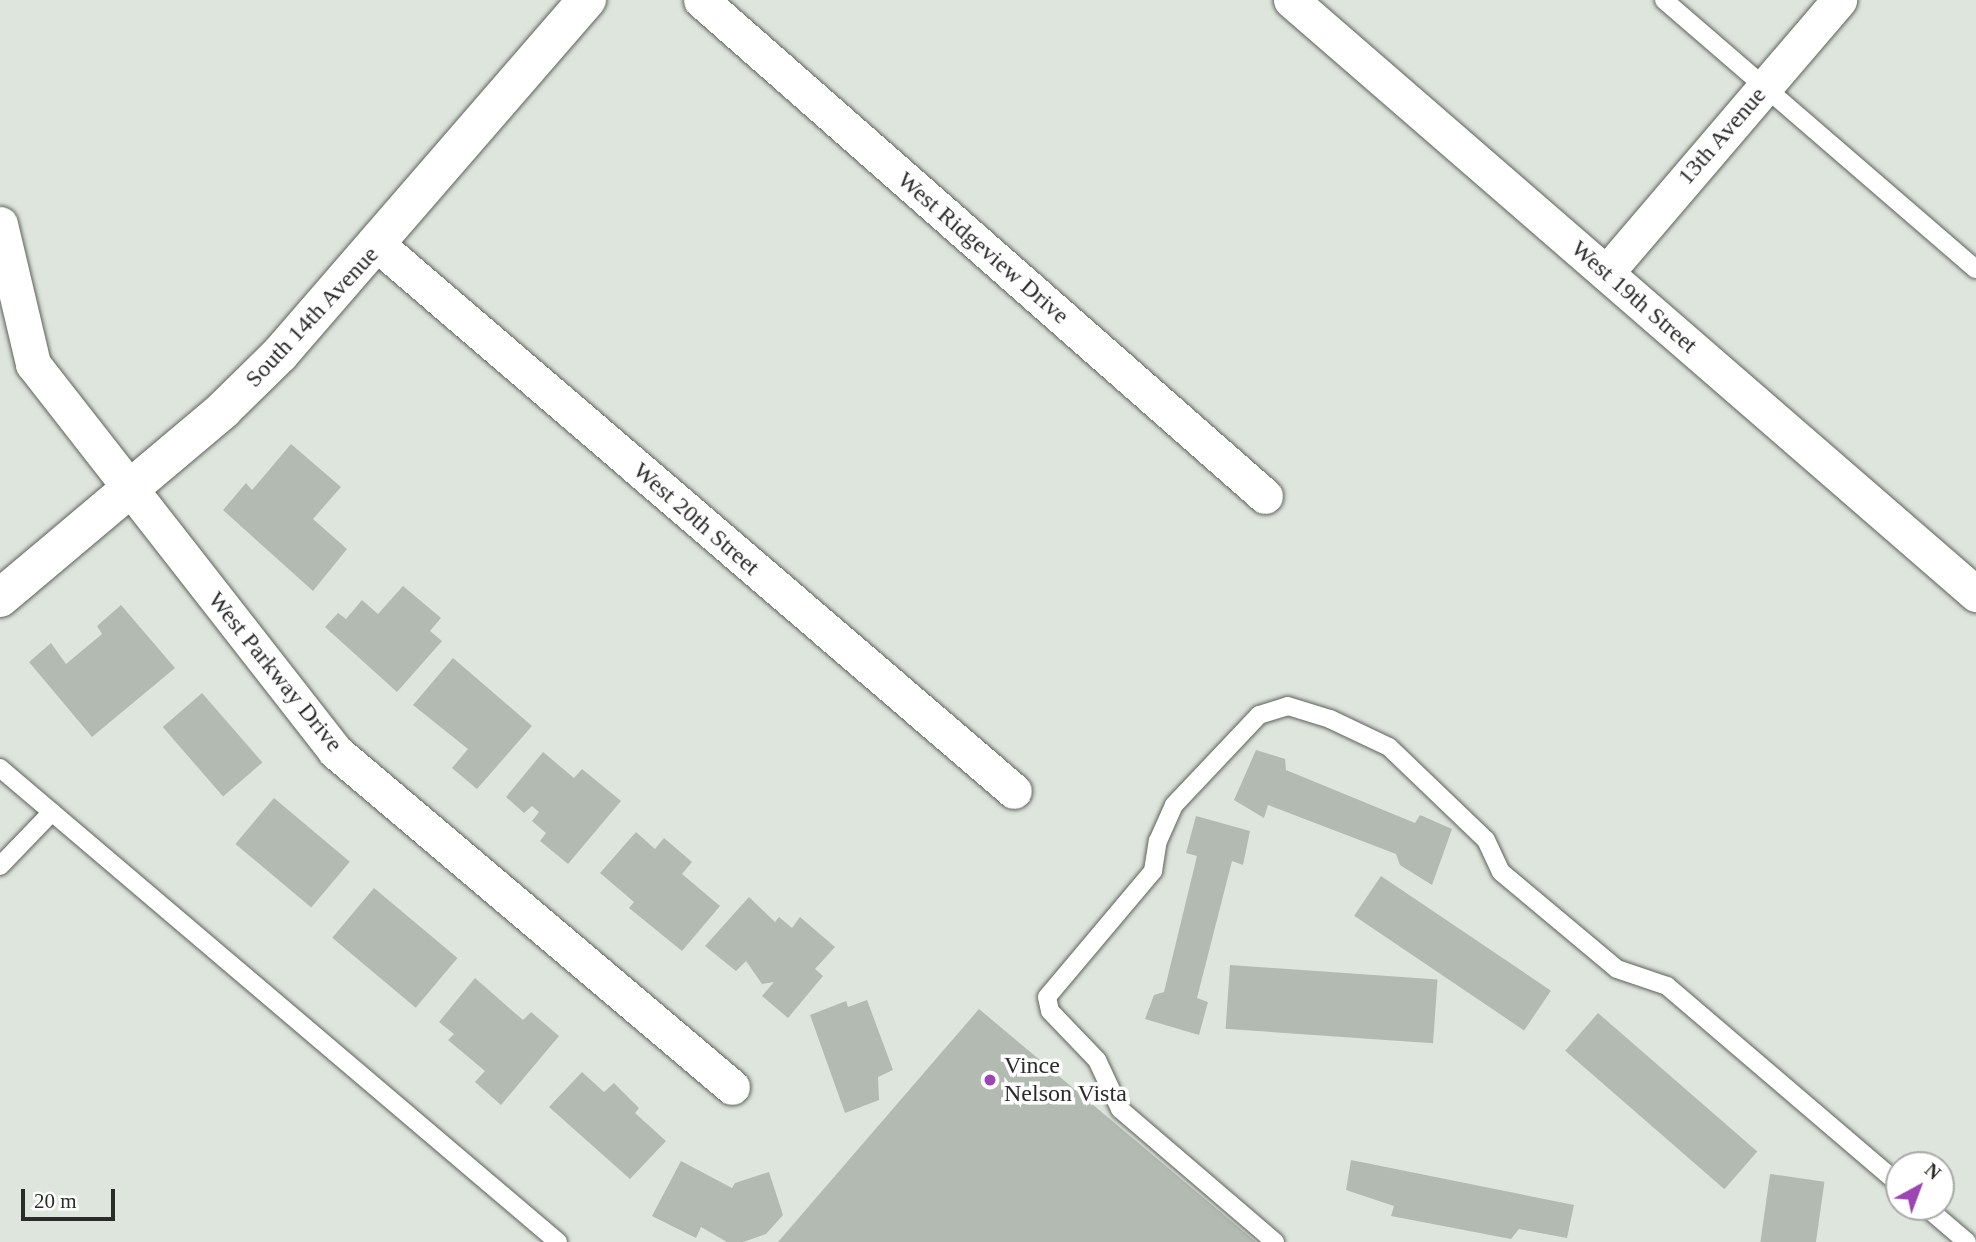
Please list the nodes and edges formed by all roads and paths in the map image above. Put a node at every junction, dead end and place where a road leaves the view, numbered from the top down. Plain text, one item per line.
1 (587, 0) edge
2 (701, 0) edge
3 (1292, 0) edge
4 (1664, 0) edge
5 (1839, 0) edge
6 (1765, 87) junction
7 (0, 224) edge
8 (378, 245) junction
9 (1976, 269) edge
10 (1606, 273) junction
11 (130, 489) junction
12 (1265, 496) dead end
13 (1976, 594) edge
14 (0, 598) edge
15 (0, 768) edge
16 (1014, 791) dead end
17 (52, 812) junction
18 (0, 866) edge
19 (732, 1087) dead end
20 (1885, 1172) edge
21 (1942, 1221) edge
22 (558, 1242) edge
23 (1275, 1242) edge
24 (1967, 1242) edge

1 - 8 street, South 14th Avenue
2 - 12 street, West Ridgeview Drive
3 - 10 street, West 19th Street
4 - 6 lane
5 - 6 street, 13th Avenue
6 - 9 lane
6 - 10 street, 13th Avenue
7 - 11 street, West Parkway Drive
8 - 11 street, South 14th Avenue
8 - 16 street, West 20th Street
10 - 13 street, West 19th Street
11 - 14 street, South 14th Avenue
11 - 19 street, West Parkway Drive
15 - 17 lane
17 - 18 lane
17 - 22 lane
20 - 23 lane
21 - 24 lane

